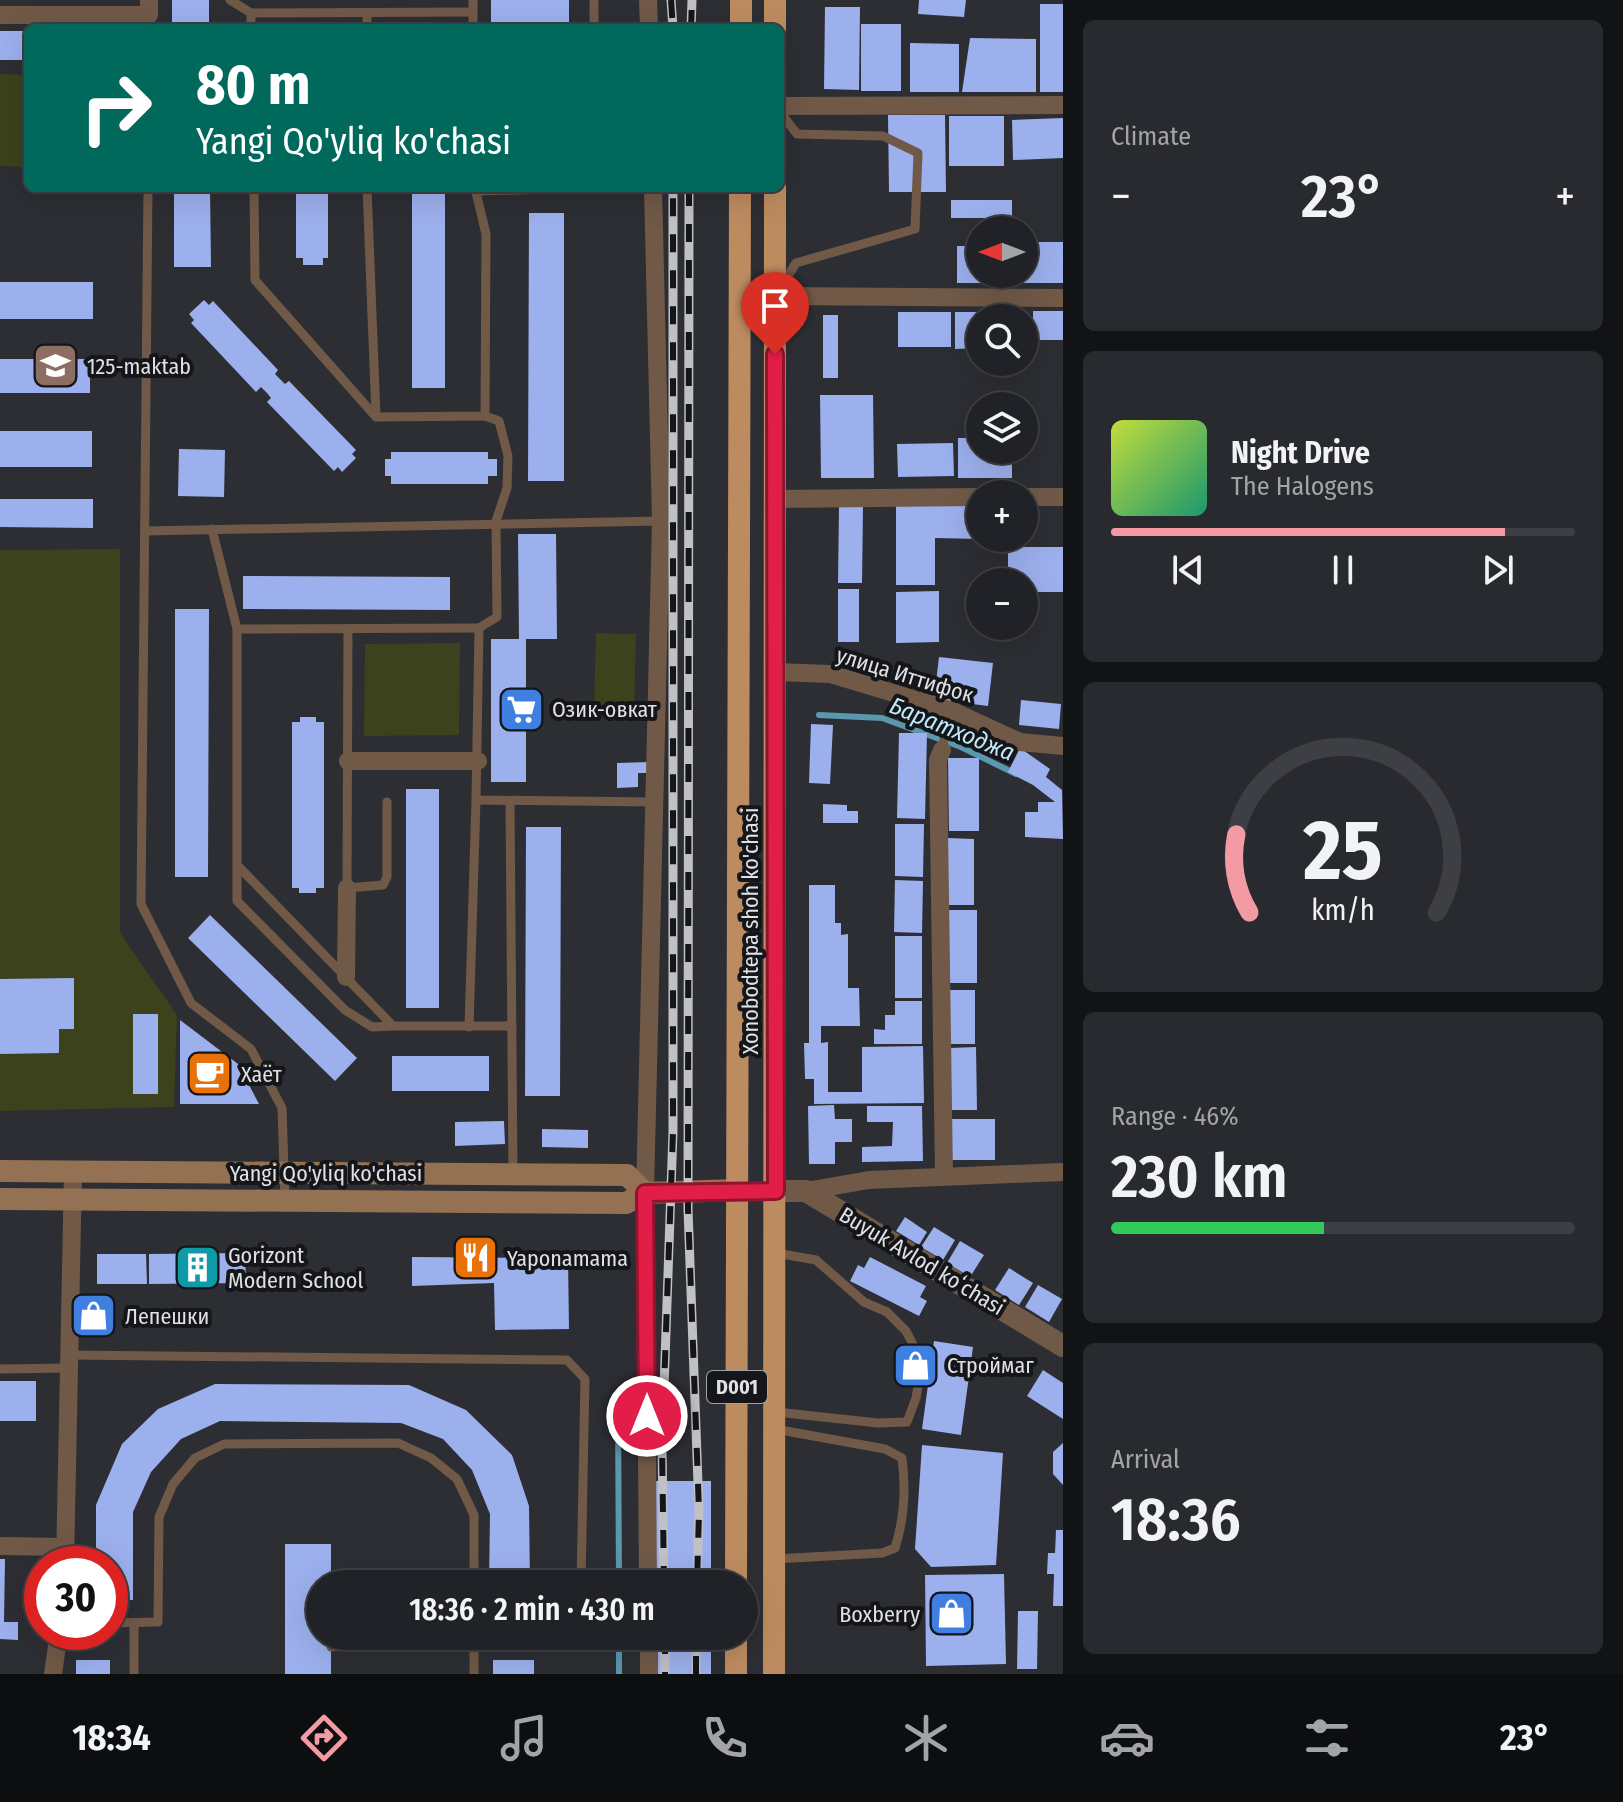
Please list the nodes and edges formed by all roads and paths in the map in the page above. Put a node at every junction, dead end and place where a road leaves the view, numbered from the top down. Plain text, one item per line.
1 (230, 0) edge
2 (473, 0) edge
3 (594, 0) edge
4 (648, 0) edge
5 (741, 0) edge
6 (775, 0) edge
7 (473, 12) junction
8 (251, 13) junction
9 (367, 13) junction
10 (149, 14) edge
11 (0, 15) edge
12 (251, 24) edge
13 (367, 24) edge
14 (473, 24) edge
15 (594, 24) edge
16 (649, 24) edge
17 (741, 24) edge
18 (775, 24) edge
19 (1063, 105) edge
20 (784, 106) edge
21 (784, 117) edge
22 (148, 192) edge
23 (254, 192) edge
24 (367, 192) edge
25 (476, 192) edge
26 (653, 192) edge
27 (740, 192) edge
28 (775, 192) edge
29 (775, 296) junction
30 (1063, 298) edge
31 (485, 416) junction
32 (376, 417) junction
33 (966, 497) edge
34 (1038, 497) edge
35 (1063, 497) edge
36 (776, 499) junction
37 (496, 521) junction
38 (661, 521) junction
39 (212, 529) junction
40 (145, 531) junction
41 (479, 628) junction
42 (237, 629) junction
43 (348, 629) junction
44 (776, 672) junction
45 (950, 710) junction
46 (944, 742) joint
47 (1063, 746) edge
48 (348, 761) junction
49 (478, 761) junction
50 (476, 800) junction
51 (510, 801) junction
52 (387, 802) dead end
53 (654, 802) junction
54 (238, 866) junction
55 (347, 888) junction
56 (346, 977) junction
57 (393, 1026) junction
58 (512, 1026) junction
59 (469, 1027) junction
60 (0, 1171) edge
61 (73, 1172) junction
62 (284, 1172) junction
63 (1063, 1172) edge
64 (513, 1174) junction
65 (944, 1176) junction
66 (737, 1190) junction
67 (776, 1191) junction
68 (806, 1191) junction
69 (645, 1193) junction
70 (0, 1199) edge
71 (73, 1200) junction
72 (285, 1201) junction
73 (776, 1253) junction
74 (1063, 1346) edge
75 (69, 1362) junction
76 (0, 1369) edge
77 (775, 1420) junction
78 (0, 1546) edge
79 (66, 1546) edge
80 (24, 1549) edge
81 (775, 1559) junction
82 (474, 1570) edge
83 (581, 1570) edge
84 (648, 1570) edge
85 (736, 1570) edge
86 (128, 1624) edge
87 (134, 1624) junction
88 (56, 1650) edge
89 (474, 1650) edge
90 (649, 1650) edge
91 (736, 1650) edge
92 (53, 1674) edge
93 (134, 1674) edge
94 (474, 1674) edge
95 (649, 1674) edge
96 (736, 1674) edge
97 (774, 1674) edge

1 - 8 lane
2 - 7 lane
3 - 15 lane
4 - 16 street
5 - 17 highway
6 - 18 highway
7 - 9 lane
7 - 14 lane
8 - 9 lane
8 - 12 lane
9 - 13 lane
10 - 11 street
19 - 20 street
21 - 29 lane
22 - 40 lane
23 - 32 lane
24 - 32 lane
25 - 31 lane
26 - 38 street
27 - 66 highway, Xonobodtepa shoh ko'chasi / D001
28 - 29 highway, Xonobodtepa shoh ko'chasi / D001
29 - 30 street
29 - 36 highway, Xonobodtepa shoh ko'chasi / D001
31 - 32 lane
31 - 37 lane
33 - 36 street
34 - 35 street
36 - 44 highway, Xonobodtepa shoh ko'chasi / D001
37 - 38 lane
37 - 39 lane
37 - 41 lane
38 - 53 street
39 - 40 lane
39 - 42 lane
40 - 62 lane
41 - 43 lane
41 - 49 lane
42 - 43 lane
42 - 54 lane
43 - 48 lane
44 - 45 street, улица Иттифок
44 - 67 highway, Xonobodtepa shoh ko'chasi / D001
45 - 46 lane
45 - 47 street, улица Иттифок
46 - 65 street
48 - 49 street
48 - 55 lane
49 - 50 lane
50 - 51 lane
50 - 59 lane
51 - 53 lane
51 - 58 lane
52 - 55 lane
53 - 69 street
54 - 56 lane
54 - 57 lane
55 - 56 street
56 - 57 lane
57 - 59 lane
58 - 59 lane
58 - 64 lane
60 - 61 main road, Yangi Qo'yliq ko'chasi
61 - 62 main road, Yangi Qo'yliq ko'chasi
61 - 71 street
62 - 64 main road, Yangi Qo'yliq ko'chasi
62 - 72 lane
63 - 65 street
64 - 69 main road, Yangi Qo'yliq ko'chasi
65 - 68 street
66 - 67 highway
66 - 69 main road, Yangi Qo'yliq ko'chasi
66 - 85 highway, Xonobodtepa shoh ko'chasi / D001
67 - 68 street
67 - 73 highway, Xonobodtepa shoh ko'chasi / D001
68 - 74 street, Buyuk Avlod koʻchasi
69 - 72 main road, Yangi Qo'yliq ko'chasi
69 - 84 street
70 - 71 main road, Yangi Qo'yliq ko'chasi
71 - 72 main road, Yangi Qo'yliq ko'chasi
71 - 75 street
73 - 77 highway, Xonobodtepa shoh ko'chasi / D001
73 - 77 lane
75 - 76 lane
75 - 79 street
75 - 83 lane
77 - 81 highway, Xonobodtepa shoh ko'chasi / D001
77 - 81 lane
78 - 80 street
81 - 97 highway, Xonobodtepa shoh ko'chasi / D001
82 - 87 lane
86 - 87 lane
87 - 93 lane
88 - 92 street
89 - 94 lane
90 - 95 street
91 - 96 highway

